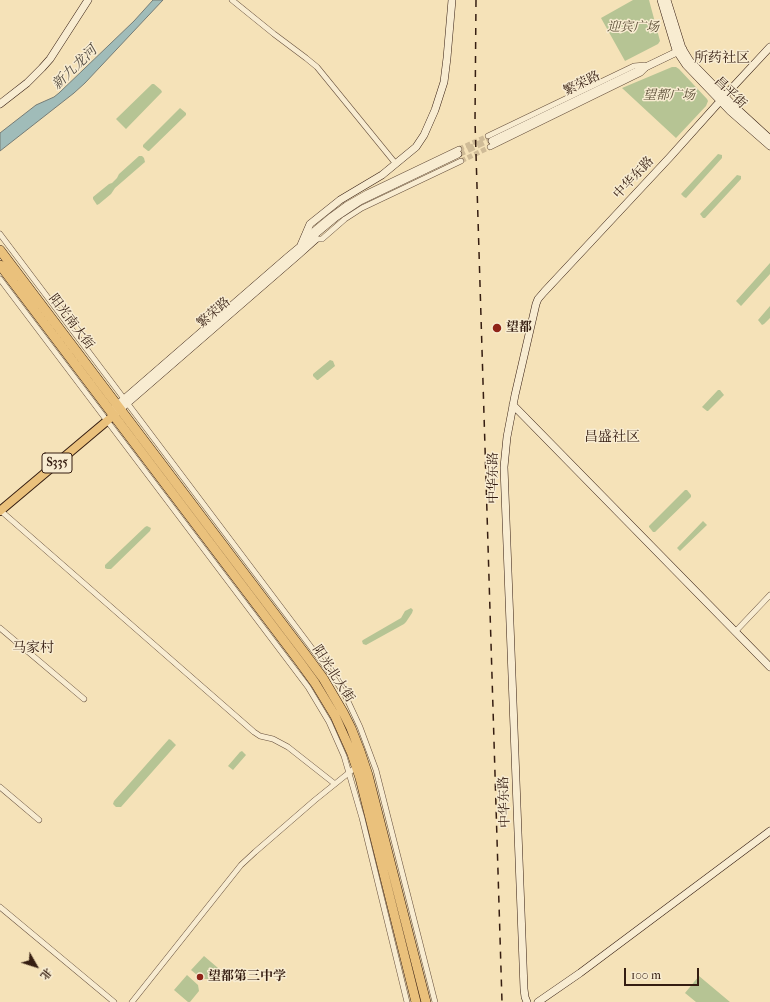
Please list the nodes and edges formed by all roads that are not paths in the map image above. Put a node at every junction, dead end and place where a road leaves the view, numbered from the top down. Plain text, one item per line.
1 (88, 0) edge
2 (232, 0) edge
3 (452, 0) edge
4 (661, 0) edge
5 (668, 0) edge
6 (770, 47) edge
7 (680, 50) junction
8 (722, 99) junction
9 (0, 104) edge
10 (770, 138) edge
11 (491, 140) tunnel mouth
12 (770, 146) edge
13 (396, 164) junction
14 (0, 234) edge
15 (300, 247) junction
16 (0, 250) edge
17 (0, 265) edge
18 (0, 279) edge
19 (513, 405) junction
20 (115, 410) junction
21 (0, 509) edge
22 (770, 595) edge
23 (0, 628) edge
24 (735, 632) junction
25 (770, 667) edge
26 (84, 699) dead end
27 (356, 767) junction
28 (349, 773) junction
29 (335, 784) junction
30 (0, 787) edge
31 (39, 820) dead end
32 (770, 831) edge
33 (0, 908) edge
34 (114, 1002) edge
35 (132, 1002) edge
36 (407, 1002) edge
37 (416, 1002) edge
38 (426, 1002) edge
39 (435, 1002) edge
40 (527, 1002) edge
41 (538, 1002) edge

1 - 9 street
2 - 13 street
3 - 13 street
4 - 7 street
5 - 7 street
6 - 8 street, 中华东路
7 - 8 street, 昌平街
7 - 11 street, 繁荣路
8 - 10 street, 昌平街
8 - 12 street, 昌平街
8 - 19 street, 中华东路
13 - 15 street
14 - 20 street
15 - 20 street, 繁荣路
15 - 20 street, 繁荣路
16 - 20 highway, 阳光南大街
17 - 20 highway, 阳光南大街
18 - 20 street
19 - 24 street
19 - 40 street, 中华东路
20 - 21 main road, 繁荣路 / S335
20 - 27 highway, 阳光北大街
20 - 28 street
20 - 38 highway, 阳光北大街
20 - 39 street
21 - 29 street
22 - 24 street
23 - 26 street
24 - 25 street
27 - 28 street
27 - 37 highway, 阳光北大街
28 - 29 street
28 - 36 street
29 - 35 street
30 - 31 street
32 - 41 street
33 - 34 street

